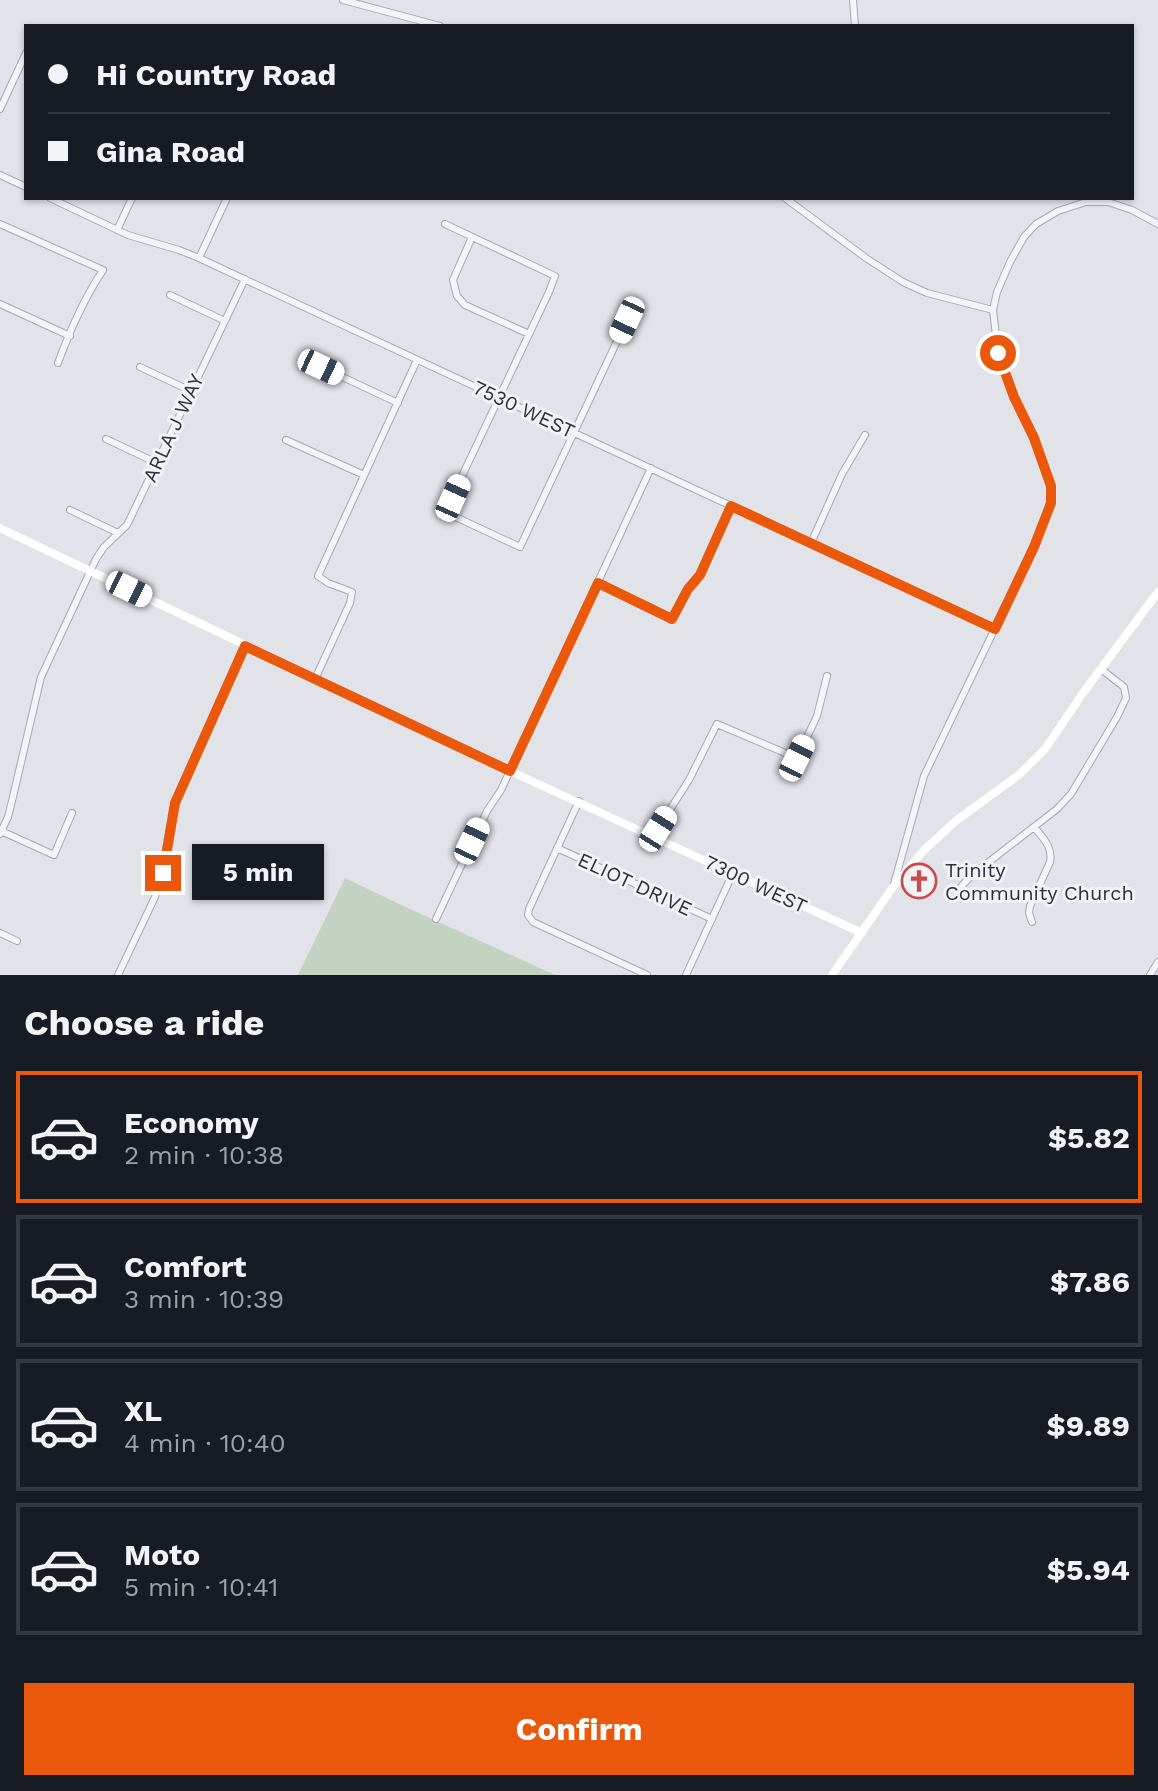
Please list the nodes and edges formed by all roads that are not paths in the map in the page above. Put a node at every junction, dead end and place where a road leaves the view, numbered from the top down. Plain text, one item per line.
1 (343, 0) edge
2 (853, 0) edge
3 (433, 24) edge
4 (855, 24) edge
5 (24, 57) edge
6 (0, 109) edge
7 (0, 175) edge
8 (24, 186) edge
9 (54, 200) edge
10 (131, 200) edge
11 (226, 200) edge
12 (788, 200) edge
13 (0, 224) edge
14 (445, 224) dead end
15 (1158, 224) edge
16 (117, 230) junction
17 (472, 237) junction
18 (199, 258) junction
19 (245, 279) junction
20 (170, 295) dead end
21 (0, 304) edge
22 (993, 310) junction
23 (627, 320) dead end
24 (225, 321) junction
25 (529, 334) junction
26 (70, 336) junction
27 (417, 360) junction
28 (58, 363) dead end
29 (140, 367) dead end
30 (321, 367) dead end
31 (191, 391) junction
32 (499, 398) junction
33 (398, 403) junction
34 (574, 432) junction
35 (865, 435) dead end
36 (106, 439) dead end
37 (286, 440) dead end
38 (157, 463) junction
39 (651, 468) junction
40 (364, 475) junction
41 (731, 506) junction
42 (70, 510) dead end
43 (0, 528) edge
44 (118, 533) junction
45 (811, 543) junction
46 (91, 570) junction
47 (598, 583) junction
48 (1158, 592) edge
49 (995, 629) junction
50 (245, 646) junction
51 (1101, 669) junction
52 (827, 676) dead end
53 (315, 679) junction
54 (510, 771) junction
55 (579, 801) junction
56 (72, 813) dead end
57 (1034, 827) junction
58 (1, 832) edge
59 (653, 836) junction
60 (557, 848) junction
61 (733, 873) junction
62 (893, 887) junction
63 (959, 889) dead end
64 (436, 919) dead end
65 (712, 919) junction
66 (1032, 922) dead end
67 (0, 933) edge
68 (862, 933) junction
69 (17, 941) dead end
70 (1158, 962) edge
71 (118, 975) edge
72 (647, 975) edge
73 (686, 975) edge
74 (832, 975) edge
75 (1150, 975) edge

1 - 3 street
2 - 4 street
5 - 6 street
7 - 8 street
9 - 16 street, 7530 WEST
10 - 16 street
11 - 18 street
12 - 22 street
13 - 26 street
14 - 17 street
15 - 22 street
16 - 18 street, 7530 WEST
17 - 25 street
17 - 25 street
18 - 19 street, 7530 WEST
19 - 24 street, ARLA J WAY
19 - 27 street, 7530 WEST
20 - 24 street
21 - 26 street
22 - 49 street
23 - 34 street
24 - 31 street, ARLA J WAY
25 - 32 street
26 - 28 street
27 - 32 street, 7530 WEST
27 - 33 street
29 - 31 street
30 - 33 street
31 - 38 street, ARLA J WAY
32 - 34 street, 7530 WEST
32 - 34 street
33 - 40 street
34 - 39 street, 7530 WEST
35 - 45 street
36 - 38 street
37 - 40 street
38 - 44 street, ARLA J WAY
39 - 41 street, 7530 WEST
39 - 47 street
40 - 53 street
41 - 45 street, 7530 WEST
41 - 47 street
42 - 44 street
43 - 46 street, 7300 WEST
44 - 46 street, ARLA J WAY
45 - 49 street, 7530 WEST
46 - 50 street, 7300 WEST
46 - 58 street, ARLA J WAY
47 - 54 street
48 - 51 street
49 - 62 street
50 - 53 street, 7300 WEST
50 - 71 street
51 - 57 street
51 - 62 street
52 - 59 street
53 - 54 street, 7300 WEST
54 - 55 street, 7300 WEST
54 - 64 street
55 - 59 street, 7300 WEST
55 - 60 street
56 - 58 street
57 - 63 street
57 - 66 street
59 - 61 street, 7300 WEST
60 - 65 street, ELIOT DRIVE
60 - 72 street
61 - 65 street
61 - 68 street, 7300 WEST
62 - 68 street
65 - 73 street
67 - 69 street
68 - 74 street
70 - 75 street

